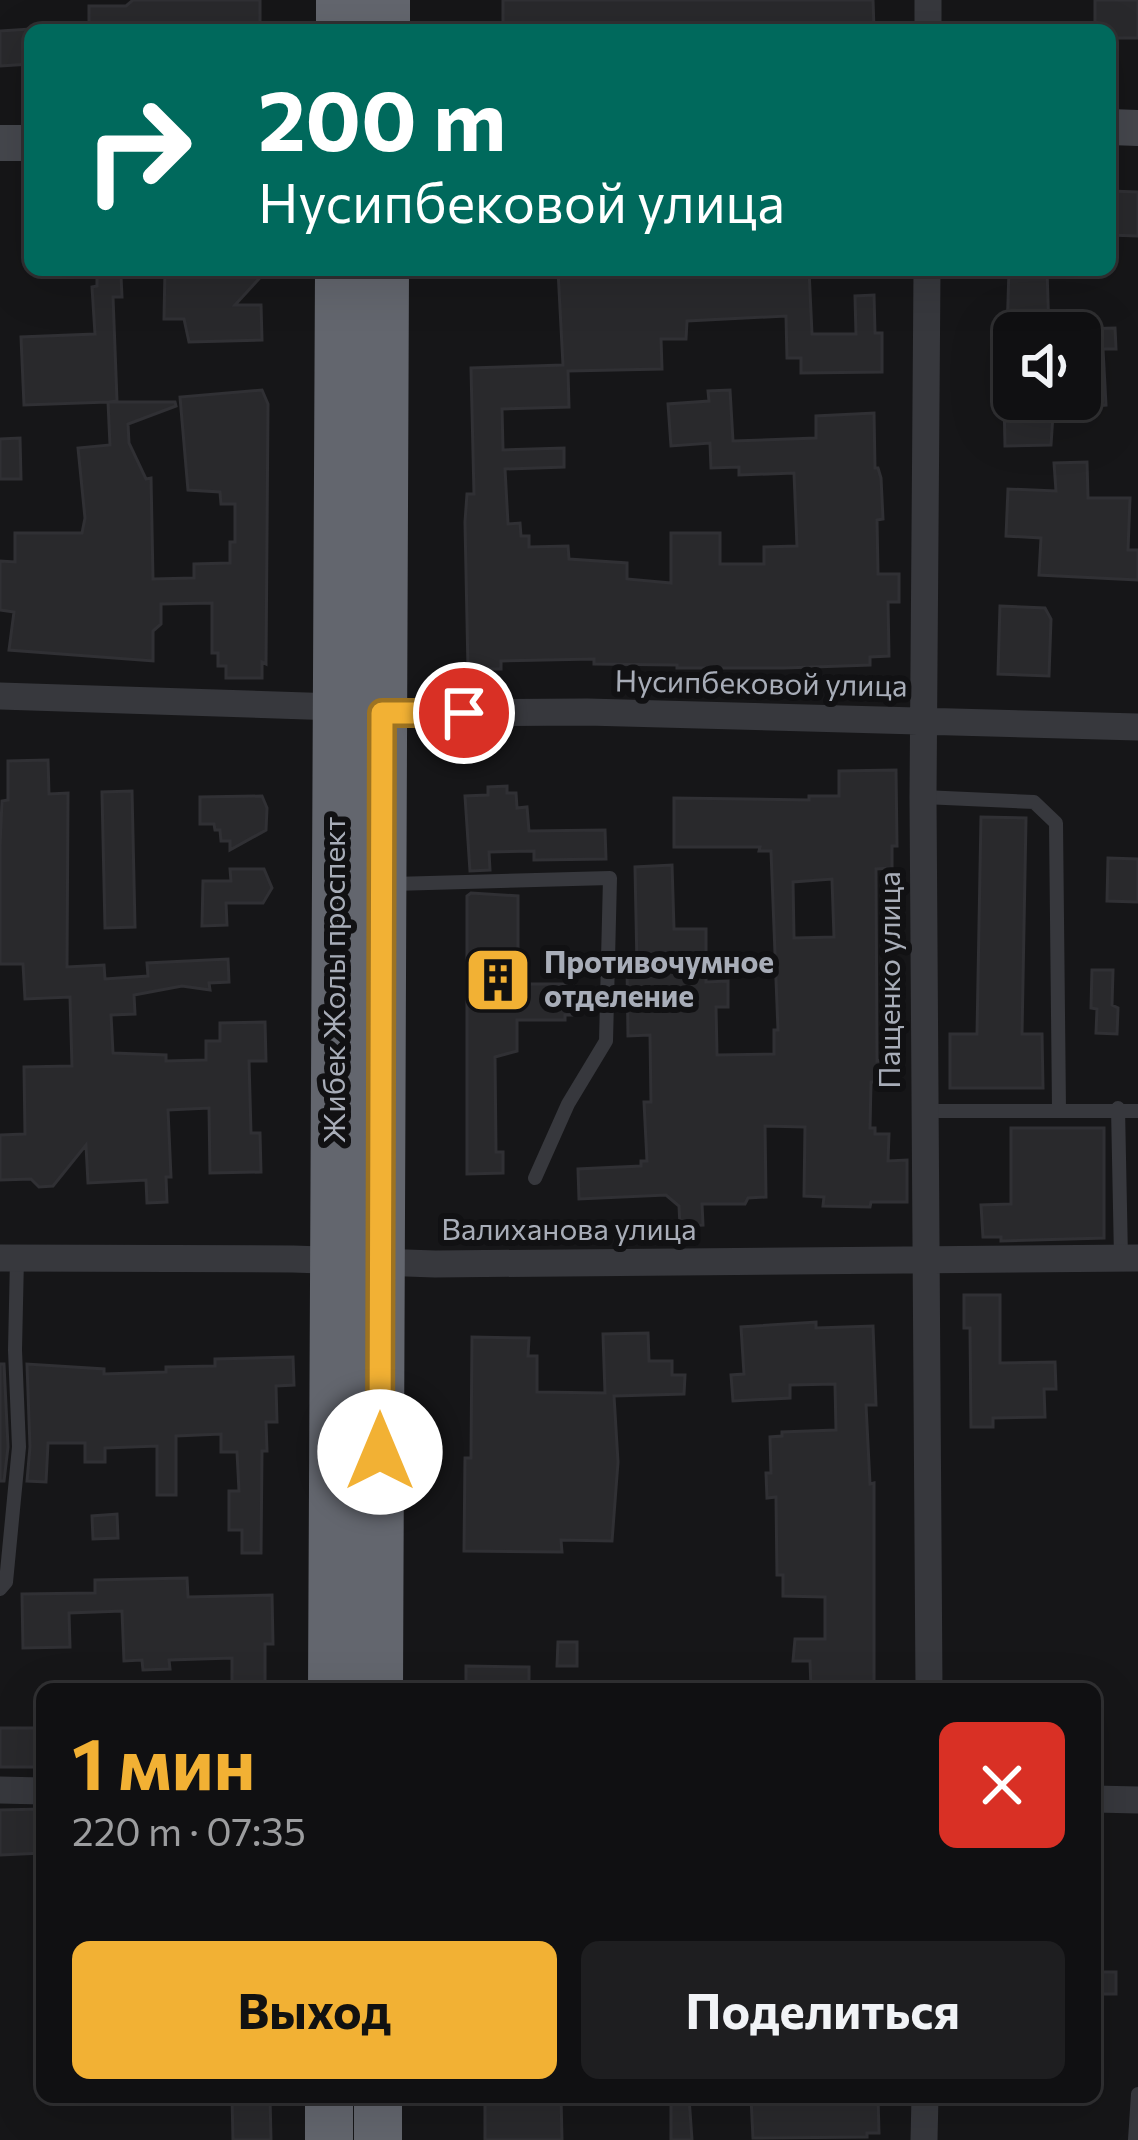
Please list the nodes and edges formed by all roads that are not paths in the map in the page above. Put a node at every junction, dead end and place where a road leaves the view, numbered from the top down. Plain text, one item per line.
1 (339, 276) edge
2 (385, 276) edge
3 (927, 276) edge
4 (0, 696) edge
5 (359, 710) junction
6 (923, 721) junction
7 (1138, 728) edge
8 (923, 797) junction
9 (382, 884) junction
10 (1118, 1108) junction
11 (1059, 1109) junction
12 (924, 1111) junction
13 (1138, 1111) edge
14 (535, 1178) dead end
15 (8, 1258) edge
16 (924, 1258) junction
17 (1130, 1258) edge
18 (357, 1261) junction
19 (0, 1589) edge
20 (332, 1683) edge
21 (379, 1683) edge
22 (929, 1683) edge
23 (0, 1790) edge
24 (36, 1791) edge
25 (1101, 1799) edge
26 (1138, 1799) edge
27 (1138, 2094) edge
28 (329, 2103) edge
29 (378, 2103) edge
30 (925, 2103) edge
31 (329, 2140) edge
32 (378, 2140) edge
33 (924, 2140) edge
34 (1135, 2140) edge

1 - 5 highway, Жибек Жолы проспект
2 - 5 highway, Жибек Жолы проспект
3 - 6 street, Пащенко улица
4 - 5 street, Нусипбековой улица
5 - 6 street, Нусипбековой улица
5 - 9 highway, Жибек Жолы проспект
5 - 18 highway, Жибек Жолы проспект
6 - 7 street, Нусипбековой улица
6 - 8 street, Пащенко улица
8 - 11 lane
8 - 12 street, Пащенко улица
9 - 14 lane
9 - 18 highway, Жибек Жолы проспект
10 - 11 lane
10 - 13 lane
10 - 17 lane
11 - 12 lane
12 - 16 street, Пащенко улица
15 - 18 street, Валиханова улица
15 - 19 lane
16 - 17 street, Валиханова улица
16 - 18 street, Валиханова улица
16 - 22 street, Пащенко улица
18 - 20 highway, Жибек Жолы проспект
18 - 21 highway, Жибек Жолы проспект
23 - 24 street
25 - 26 street
27 - 34 lane
28 - 31 highway
29 - 32 highway
30 - 33 street

